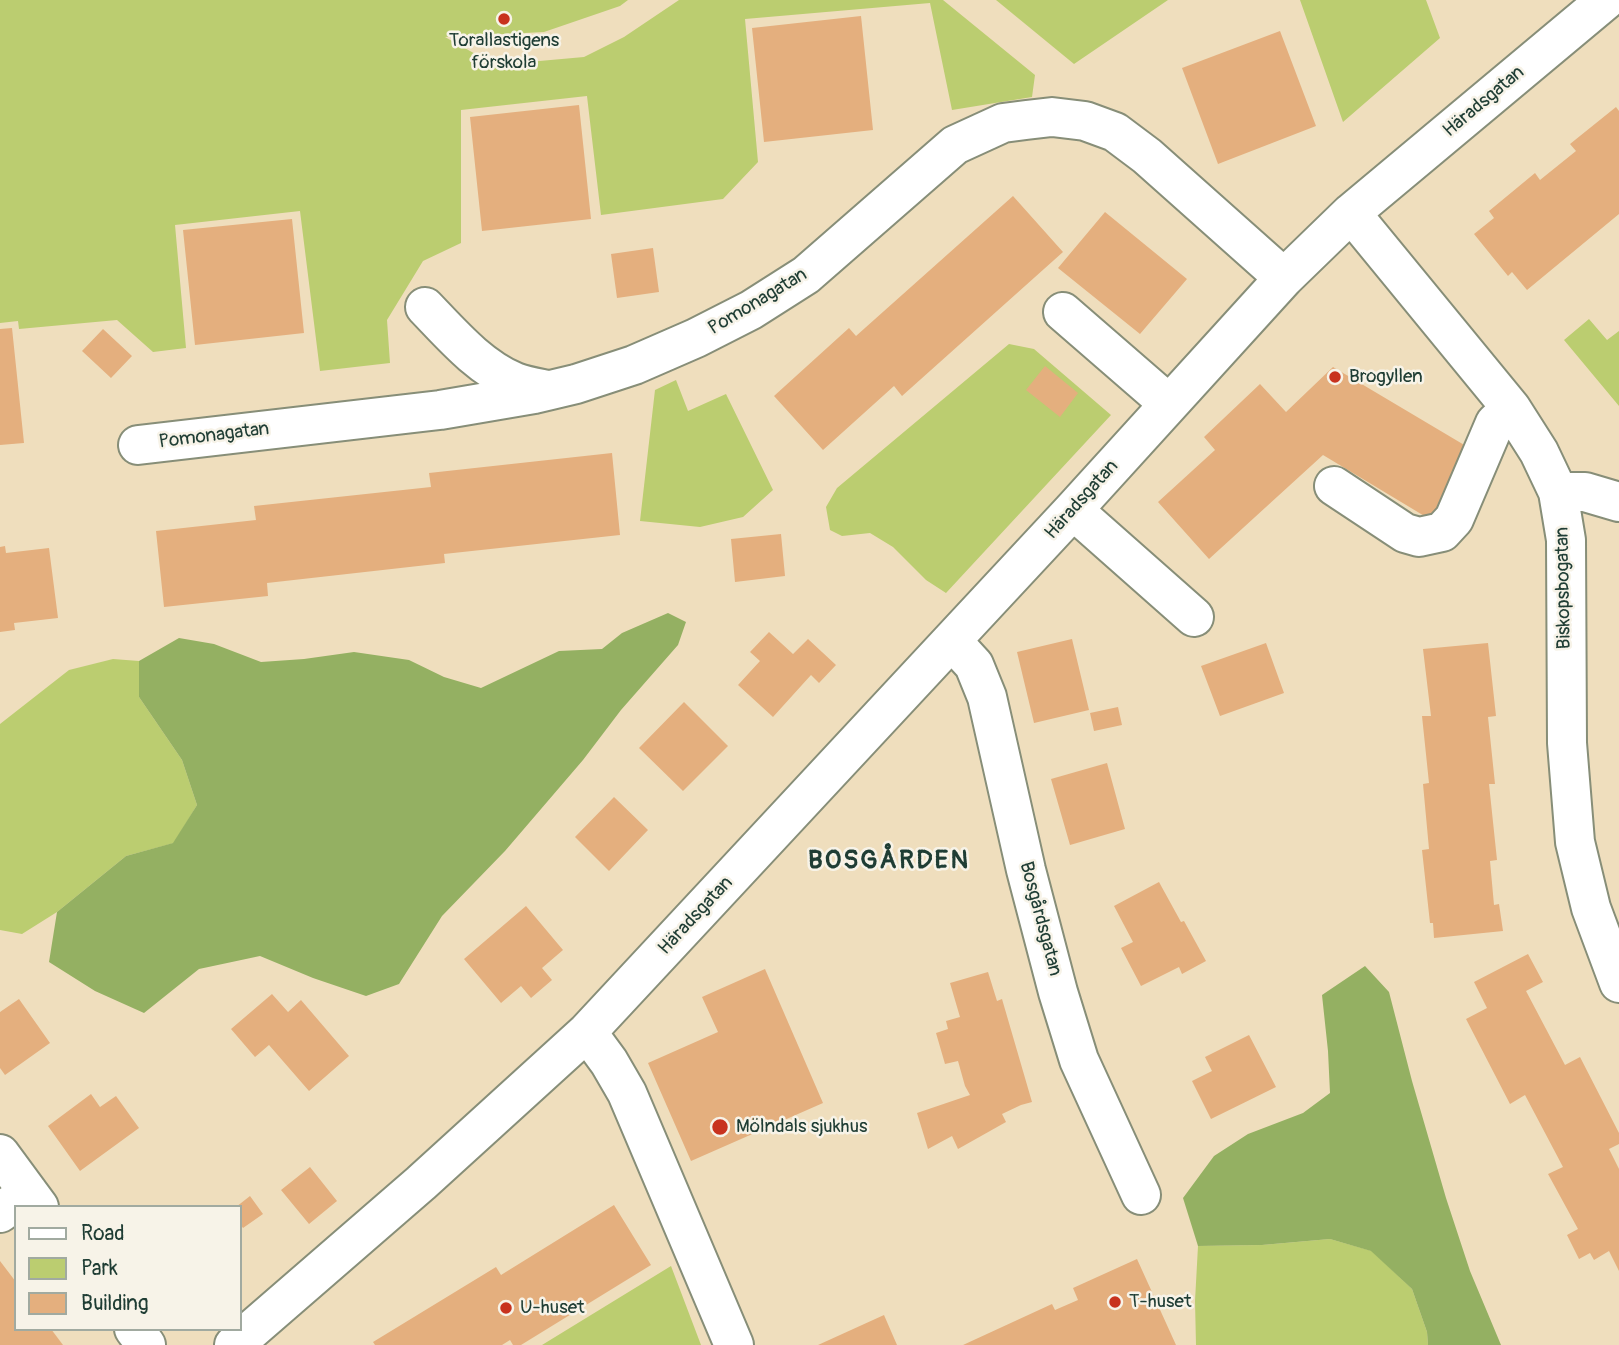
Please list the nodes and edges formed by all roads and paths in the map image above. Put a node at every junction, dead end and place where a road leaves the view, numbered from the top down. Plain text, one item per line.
1 (1606, 0) edge
2 (1351, 214) junction
3 (1284, 278) junction
4 (425, 307) dead end
5 (1063, 312) dead end
6 (549, 390) junction
7 (1169, 404) junction
8 (1511, 408) junction
9 (138, 445) dead end
10 (1334, 486) dead end
11 (1558, 492) junction
12 (1619, 502) edge
13 (1073, 510) junction
14 (1194, 617) dead end
15 (951, 641) junction
16 (1619, 983) edge
17 (587, 1032) junction
18 (0, 1154) edge
19 (1141, 1195) dead end
20 (22, 1204) edge
21 (234, 1345) edge
22 (734, 1345) edge

1 - 2 street, Häradsgatan
2 - 3 street, Häradsgatan
2 - 8 street, Biskopsbogatan
3 - 6 street, Pomonagatan
3 - 7 street, Häradsgatan
4 - 6 street
5 - 7 street
6 - 9 street, Pomonagatan
7 - 13 street, Häradsgatan
8 - 10 street
8 - 11 street, Biskopsbogatan
11 - 12 street
11 - 16 street, Biskopsbogatan
13 - 14 street
13 - 15 street, Häradsgatan
15 - 17 street, Häradsgatan
15 - 19 street, Bosgårdsgatan
17 - 21 street, Häradsgatan
17 - 22 street
18 - 20 street

